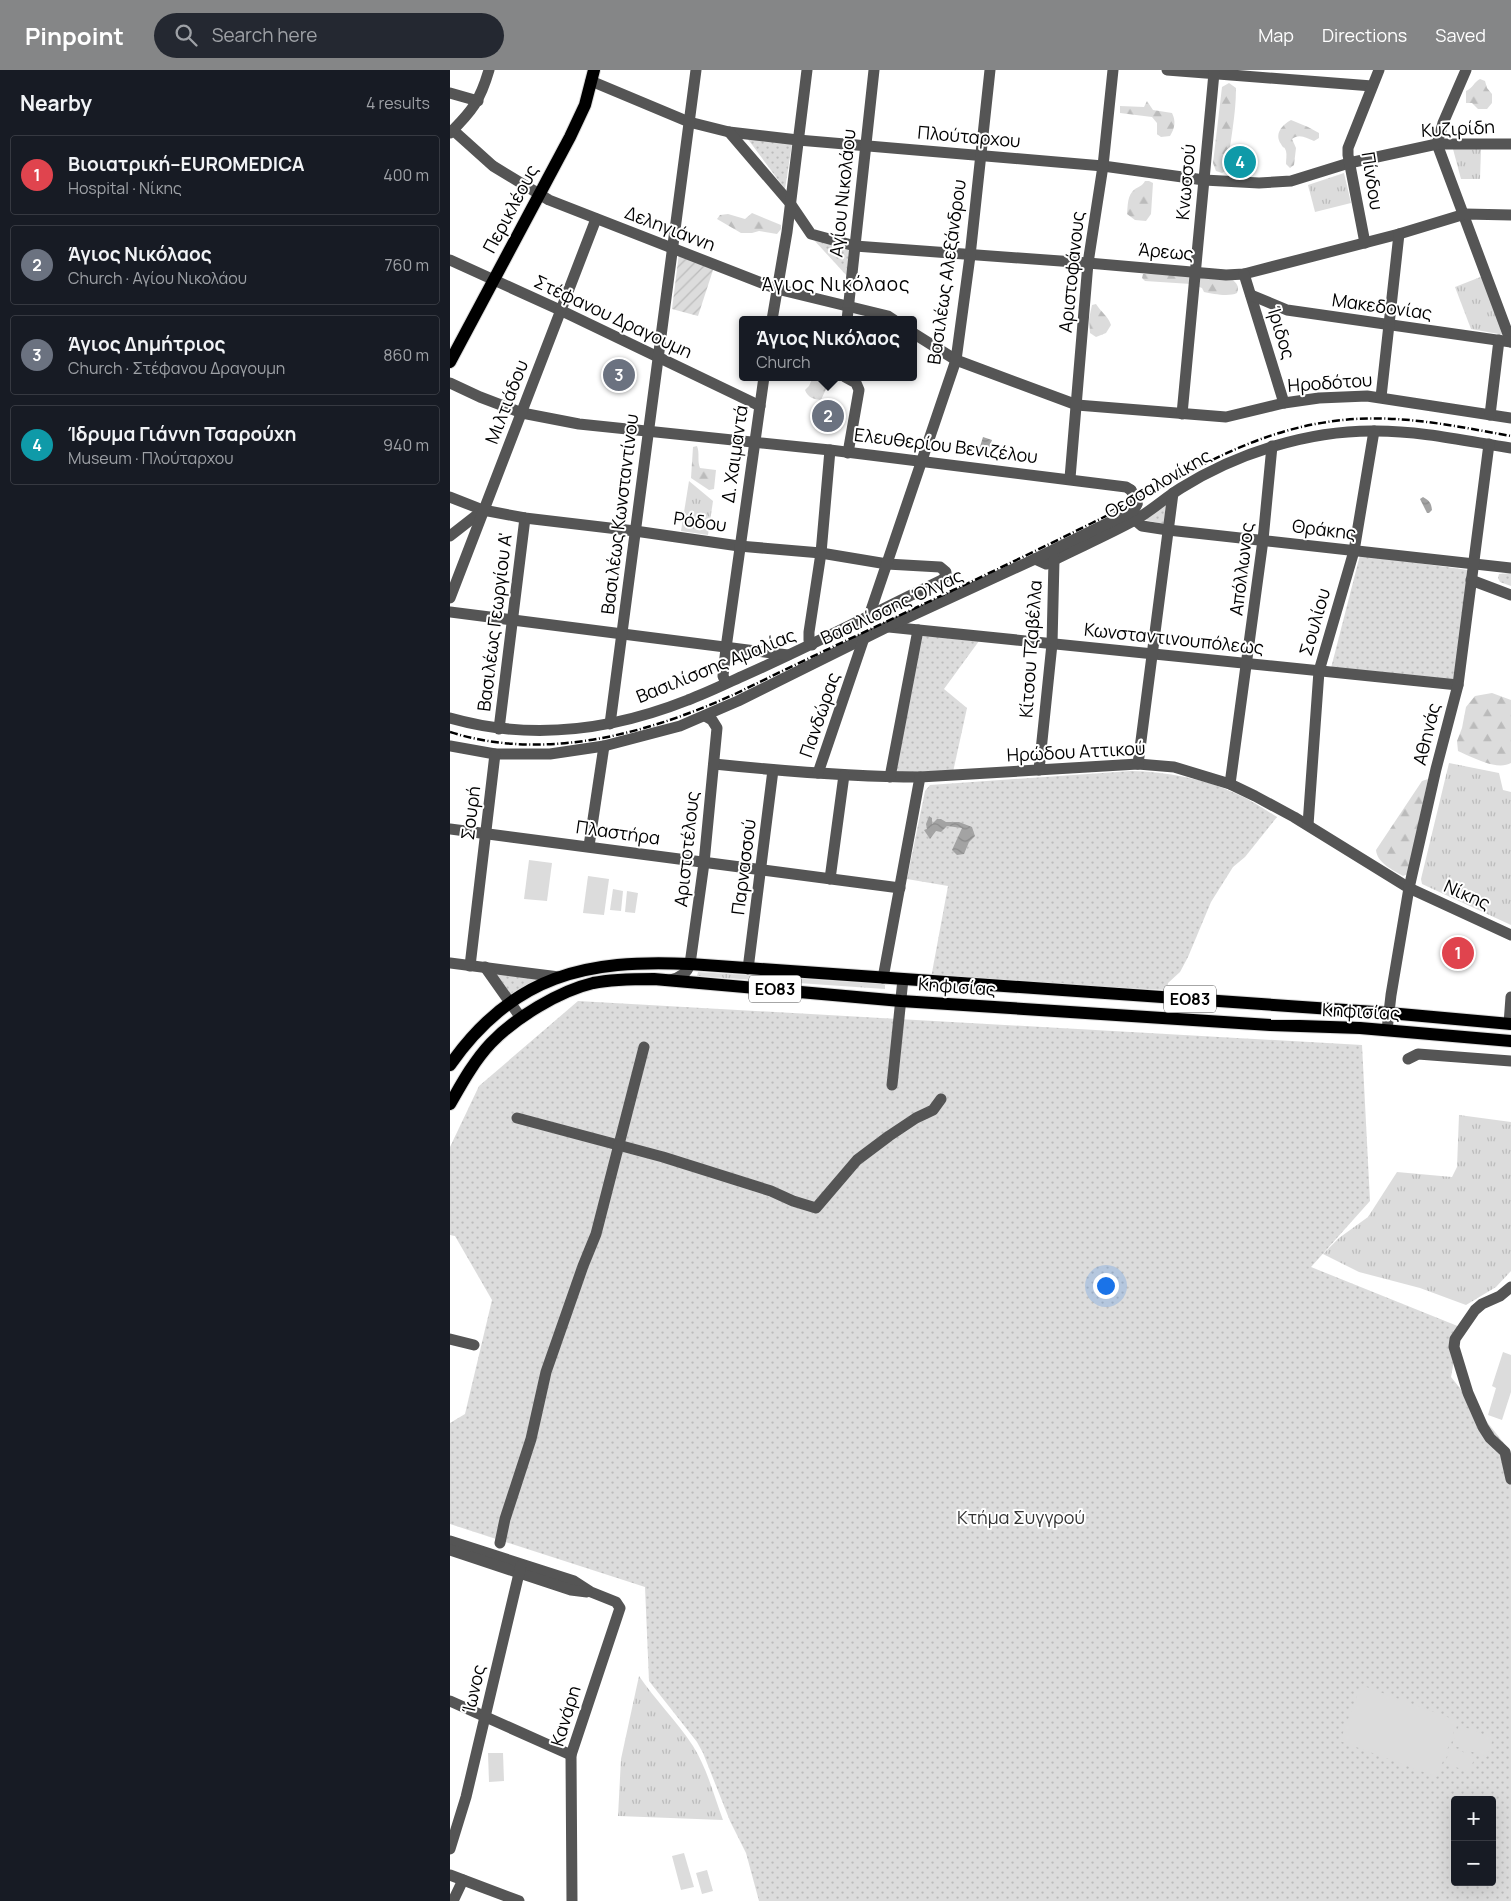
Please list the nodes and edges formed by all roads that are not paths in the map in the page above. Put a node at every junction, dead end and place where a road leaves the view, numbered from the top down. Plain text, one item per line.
1 (489, 70) edge
2 (696, 70) edge
3 (807, 70) edge
4 (874, 70) edge
5 (990, 70) edge
6 (1113, 70) edge
7 (1167, 70) edge
8 (1379, 70) edge
9 (1466, 70) edge
10 (1220, 72) edge
11 (1286, 74) edge
12 (593, 76) edge
13 (1372, 86) junction
14 (450, 93) edge
15 (478, 101) junction
16 (689, 122) junction
17 (452, 132) edge
18 (730, 132) junction
19 (798, 140) junction
20 (1437, 144) junction
21 (1511, 144) edge
22 (866, 145) junction
23 (981, 156) junction
24 (1349, 163) junction
25 (1103, 166) junction
26 (1204, 180) junction
27 (539, 195) junction
28 (790, 203) junction
29 (1464, 214) junction
30 (1511, 216) edge
31 (596, 219) junction
32 (787, 232) junction
33 (811, 234) junction
34 (1400, 234) junction
35 (1365, 243) junction
36 (856, 246) junction
37 (672, 247) junction
38 (970, 256) junction
39 (450, 260) edge
40 (1088, 263) junction
41 (1195, 272) junction
42 (1244, 274) junction
43 (493, 280) junction
44 (777, 289) junction
45 (1251, 295) junction
46 (849, 307) junction
47 (560, 310) junction
48 (773, 316) edge
49 (848, 316) edge
50 (888, 316) edge
51 (1389, 326) junction
52 (917, 335) edge
53 (1498, 340) junction
54 (1511, 342) edge
55 (658, 358) junction
56 (956, 360) junction
57 (450, 362) edge
58 (763, 381) edge
59 (852, 381) edge
60 (450, 383) edge
61 (1381, 397) junction
62 (1284, 403) junction
63 (760, 406) junction
64 (1077, 406) junction
65 (522, 413) junction
66 (1182, 414) junction
67 (1490, 415) junction
68 (1511, 418) edge
69 (649, 431) junction
70 (1374, 431) junction
71 (755, 442) junction
72 (1489, 444) junction
73 (1272, 446) junction
74 (1511, 448) edge
75 (830, 450) junction
76 (848, 453) junction
77 (922, 462) junction
78 (1070, 478) junction
79 (1173, 493) junction
80 (450, 497) edge
81 (1137, 504) joint
82 (483, 510) junction
83 (525, 518) junction
84 (1135, 520) junction
85 (1168, 530) junction
86 (635, 531) junction
87 (450, 536) edge
88 (1264, 540) junction
89 (739, 546) junction
90 (1354, 551) junction
91 (821, 553) junction
92 (1035, 559) junction
93 (1054, 560) junction
94 (887, 564) junction
95 (1472, 564) junction
96 (1511, 568) edge
97 (946, 572) joint
98 (1471, 580) junction
99 (1511, 594) edge
100 (450, 598) edge
101 (450, 612) edge
102 (869, 616) junction
103 (513, 621) junction
104 (887, 627) junction
105 (918, 630) junction
106 (622, 635) junction
107 (864, 638) junction
108 (1052, 644) junction
109 (812, 645) junction
110 (726, 648) junction
111 (1152, 654) junction
112 (790, 656) junction
113 (1248, 664) junction
114 (1319, 671) junction
115 (726, 683) junction
116 (1458, 685) junction
117 (705, 716) junction
118 (450, 718) edge
119 (610, 724) junction
120 (499, 729) junction
121 (450, 746) edge
122 (604, 746) junction
123 (495, 754) junction
124 (714, 764) junction
125 (1138, 764) junction
126 (773, 770) junction
127 (1039, 770) junction
128 (818, 774) junction
129 (844, 775) junction
130 (890, 777) junction
131 (920, 777) junction
132 (1230, 784) junction
133 (1308, 825) junction
134 (450, 829) edge
135 (486, 832) junction
136 (589, 846) junction
137 (704, 862) junction
138 (761, 870) junction
139 (830, 879) junction
140 (900, 888) junction
141 (1409, 888) junction
142 (1511, 934) edge
143 (450, 963) edge
144 (690, 964) junction
145 (470, 966) junction
146 (486, 967) junction
147 (748, 969) junction
148 (559, 977) junction
149 (883, 978) junction
150 (903, 979) junction
151 (670, 980) junction
152 (1511, 997) edge
153 (901, 1001) junction
154 (509, 1002) junction
155 (1389, 1013) junction
156 (521, 1018) junction
157 (1510, 1024) edge
158 (1388, 1030) junction
159 (1511, 1041) edge
160 (644, 1047) dead end
161 (1408, 1059) dead end
162 (1511, 1061) edge
163 (451, 1062) edge
164 (892, 1085) dead end
165 (942, 1099) dead end
166 (450, 1104) edge
167 (516, 1118) dead end
168 (619, 1146) junction
169 (1511, 1287) edge
170 (450, 1339) edge
171 (474, 1345) dead end
172 (1511, 1480) edge
173 (450, 1541) edge
174 (500, 1543) dead end
175 (450, 1550) edge
176 (520, 1569) junction
177 (450, 1702) edge
178 (485, 1717) junction
179 (571, 1755) junction
180 (450, 1849) edge
181 (450, 1875) edge
182 (463, 1880) junction
183 (502, 1898) edge
184 (453, 1901) edge
185 (519, 1901) edge
186 (572, 1901) edge

1 - 15 street
2 - 16 street, Βασιλέως Κωνσταντίνου
3 - 19 street
4 - 22 street, Αγίου Νικολάου
5 - 23 street, Βασιλέως Αλεξάνδρου
6 - 25 street, Αριστοφάνους
7 - 10 street
8 - 13 street, Πίνδου
9 - 20 street
10 - 11 street
10 - 26 street, Κνωσσού
11 - 13 street
12 - 16 street, Πλούταρχου
12 - 27 main road, Περικλέους
13 - 24 street, Πίνδου
14 - 15 street
15 - 17 street
16 - 18 street, Πλούταρχου
16 - 37 street, Βασιλέως Κωνσταντίνου
17 - 27 street, Δεληγιάννη
18 - 19 street, Πλούταρχου
18 - 28 street
19 - 22 street, Πλούταρχου
19 - 28 street
20 - 21 street, Κυζιρίδη
20 - 24 street, Κυζιρίδη
20 - 29 street
22 - 23 street, Πλούταρχου
22 - 36 street, Αγίου Νικολάου
23 - 25 street, Πλούταρχου
23 - 38 street, Βασιλέως Αλεξάνδρου
24 - 26 street, Πλούταρχου
24 - 35 street, Πίνδου
25 - 26 street, Πλούταρχου
25 - 40 street, Αριστοφάνους
26 - 41 street, Κνωσσού
27 - 31 street, Δεληγιάννη
27 - 43 main road, Περικλέους
28 - 32 street
28 - 33 street
29 - 30 street, Άρεως
29 - 34 street, Άρεως
29 - 54 street
31 - 37 street, Δεληγιάννη
31 - 47 street, Μιλτιάδου
32 - 33 street, Άρεως
32 - 44 street
33 - 36 street, Άρεως
34 - 35 street, Άρεως
34 - 51 street
35 - 42 street, Άρεως
36 - 38 street, Άρεως
36 - 46 street, Αγίου Νικολάου
37 - 44 street, Δεληγιάννη
37 - 55 street, Βασιλέως Κωνσταντίνου
38 - 40 street, Άρεως
38 - 56 street, Βασιλέως Αλεξάνδρου
39 - 43 street, Στέφανου Δραγουμη
40 - 41 street, Άρεως
40 - 64 street, Αριστοφάνους
41 - 42 street, Άρεως
41 - 66 street, Κνωσσού
42 - 45 street, Ίριδος
43 - 47 street, Στέφανου Δραγουμη
43 - 57 main road, Περικλέους
44 - 46 street, Δεληγιάννη
44 - 48 street
45 - 51 street, Μακεδονίας
45 - 62 street, Ίριδος
46 - 49 street, Αγίου Νικολάου
46 - 50 street, Δεληγιάννη
47 - 55 street, Στέφανου Δραγουμη
47 - 65 street, Μιλτιάδου
51 - 53 street, Μακεδονίας
51 - 61 street
52 - 56 street
53 - 54 street, Μακεδονίας
53 - 67 street
55 - 63 street, Στέφανου Δραγουμη
55 - 69 street, Βασιλέως Κωνσταντίνου
56 - 64 street
56 - 77 street, Βασιλέως Αλεξάνδρου
58 - 63 street, Δ. Χαιμαντά
59 - 76 street
60 - 65 street, Ελευθερίου Βενιζέλου
61 - 62 street, Ηροδότου
61 - 67 street, Ηροδότου
62 - 66 street, Ηροδότου
63 - 71 street, Δ. Χαιμαντά
64 - 66 street
64 - 78 street, Αριστοφάνους
65 - 69 street, Ελευθερίου Βενιζέλου
65 - 82 street, Μιλτιάδου
67 - 68 street, Ηροδότου
69 - 71 street, Ελευθερίου Βενιζέλου
69 - 86 street, Βασιλέως Κωνσταντίνου
70 - 72 street, Θεσσαλονίκης
70 - 73 street, Θεσσαλονίκης
70 - 90 street, Σουλίου
71 - 75 street, Ελευθερίου Βενιζέλου
71 - 89 street, Δ. Χαιμαντά
72 - 74 street, Θεσσαλονίκης
72 - 95 street, Αθηνάς
73 - 79 street, Θεσσαλονίκης
73 - 88 street, Απόλλωνος
75 - 76 street, Ελευθερίου Βενιζέλου
75 - 91 street
76 - 77 street, Ελευθερίου Βενιζέλου
77 - 78 street, Ελευθερίου Βενιζέλου
77 - 94 street, Βασιλέως Αλεξάνδρου
78 - 81 street, Ελευθερίου Βενιζέλου, bridge
79 - 84 street, Θεσσαλονίκης
79 - 85 street
80 - 82 street, Ρόδου
81 - 92 street, Βασιλίσσης Όλγας
82 - 83 street, Ρόδου
82 - 87 street
82 - 100 street, Μιλτιάδου
83 - 86 street, Ρόδου
83 - 103 street, Βασιλέως Γεωργίου Α'
84 - 85 street, Θράκης
84 - 93 street, Θεσσαλονίκης
85 - 88 street, Θράκης
85 - 111 street
86 - 89 street, Ρόδου
86 - 106 street, Βασιλέως Κωνσταντίνου
88 - 90 street, Θράκης
88 - 113 street, Απόλλωνος
89 - 91 street, Ρόδου
89 - 110 street, Δ. Χαιμαντά
90 - 95 street, Θράκης
90 - 114 street, Σουλίου
91 - 94 street, Ρόδου
91 - 109 street
92 - 93 street, Θεσσαλονίκης
92 - 104 street, Βασιλίσσης Όλγας
93 - 108 street, Κίτσου Τζαβέλλα
94 - 97 street, Ρόδου
94 - 102 street, Βασιλέως Αλεξάνδρου
95 - 96 street, Θράκης
95 - 98 street, Αθηνάς
97 - 102 street, Βασιλίσσης Αμαλίας
98 - 99 street
98 - 116 street, Αθηνάς
101 - 103 street
102 - 109 street, Βασιλίσσης Αμαλίας
103 - 106 street
103 - 120 street, Βασιλέως Γεωργίου Α'
104 - 105 street, Κωνσταντινουπόλεως
104 - 107 street, Βασιλίσσης Όλγας
105 - 108 street, Κωνσταντινουπόλεως
105 - 130 street
106 - 110 street
106 - 119 street, Βασιλέως Κωνσταντίνου
107 - 117 street, Βασιλίσσης Όλγας
107 - 128 street, Πανδώρας
108 - 111 street, Κωνσταντινουπόλεως
108 - 127 street, Κίτσου Τζαβέλλα
109 - 112 street, Βασιλίσσης Αμαλίας
110 - 112 street
110 - 115 street, Δ. Χαιμαντά
111 - 113 street, Κωνσταντινουπόλεως
111 - 125 street
112 - 115 street, Βασιλίσσης Αμαλίας
113 - 114 street, Κωνσταντινουπόλεως
113 - 132 street, Απόλλωνος
114 - 116 street, Κωνσταντινουπόλεως
114 - 133 street, Σουλίου
115 - 119 street, Βασιλίσσης Αμαλίας
116 - 141 street, Αθηνάς
117 - 122 street, Βασιλίσσης Όλγας
117 - 124 street, Αριστοτέλους
118 - 120 street, Βασιλίσσης Αμαλίας
119 - 120 street, Βασιλίσσης Αμαλίας
121 - 123 street, Βασιλίσσης Όλγας
122 - 123 street, Βασιλίσσης Όλγας
122 - 136 street
123 - 135 street, Σουρή
124 - 126 street, Ηρώδου Αττικού
124 - 137 street, Αριστοτέλους
125 - 127 street, Ηρώδου Αττικού
125 - 132 street, Ηρώδου Αττικού
126 - 128 street, Ηρώδου Αττικού
126 - 138 street, Παρνασσού
127 - 131 street, Ηρώδου Αττικού
128 - 129 street, Ηρώδου Αττικού
129 - 130 street, Ηρώδου Αττικού
129 - 139 street
130 - 131 street, Ηρώδου Αττικού
131 - 140 street
132 - 133 street, Ηρώδου Αττικού
133 - 141 street, Ηρώδου Αττικού
134 - 135 street, Πλαστήρα
135 - 136 street, Πλαστήρα
135 - 145 street, Σουρή
136 - 137 street, Πλαστήρα
137 - 138 street, Πλαστήρα
137 - 144 street, Αριστοτέλους
138 - 139 street, Πλαστήρα
138 - 147 street, Παρνασσού
139 - 140 street, Πλαστήρα
140 - 149 street
141 - 142 street, Νίκης
141 - 155 street, Αθηνάς
143 - 145 street
144 - 147 main road, Κηφισίας / ΕΟ83
144 - 148 main road, Κηφισίας / ΕΟ83
144 - 151 street
145 - 146 street
146 - 148 street
146 - 154 street
147 - 149 main road, Κηφισίας / ΕΟ83
148 - 154 main road, Κηφισίας / ΕΟ83
149 - 150 main road, Κηφισίας / ΕΟ83
150 - 153 street
150 - 155 main road, Κηφισίας / ΕΟ83
151 - 153 main road, Κηφισίας / ΕΟ83
151 - 156 main road, Κηφισίας / ΕΟ83
152 - 157 street
153 - 158 main road, Κηφισίας / ΕΟ83
153 - 164 street
154 - 156 street
154 - 163 main road, Κηφισίας / ΕΟ83
155 - 157 main road, Κηφισίας / ΕΟ83
155 - 158 street, Αθηνάς
156 - 166 main road, Κηφισίας / ΕΟ83
158 - 159 main road, Κηφισίας / ΕΟ83
160 - 168 street
161 - 162 street
165 - 168 street
167 - 168 street
168 - 174 street
169 - 172 street
170 - 171 street
173 - 176 street
175 - 176 street
176 - 178 street, Ίωνος
176 - 179 street, Κανάρη
177 - 178 street
178 - 179 street
178 - 180 street, Ίωνος
179 - 186 street, Κανάρη
181 - 182 street
182 - 183 street
182 - 184 street
183 - 185 street

